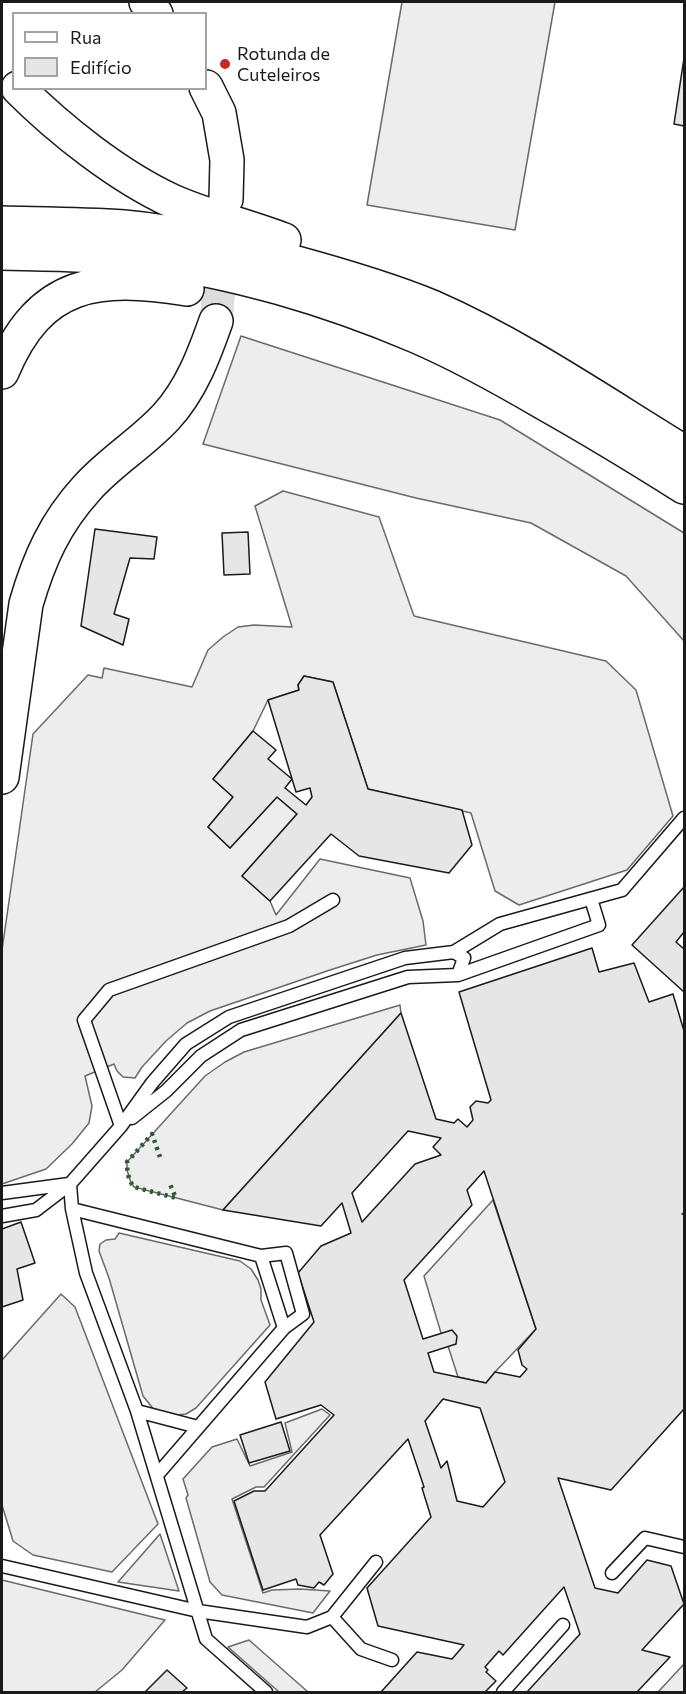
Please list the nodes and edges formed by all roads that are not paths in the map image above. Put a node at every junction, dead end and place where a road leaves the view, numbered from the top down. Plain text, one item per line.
1 (207, 89) edge
2 (20, 90) edge
3 (226, 199) dead end
4 (2, 223) edge
5 (2, 253) edge
6 (311, 283) junction
7 (216, 321) tunnel mouth
8 (2, 372) edge
9 (684, 452) edge
10 (684, 487) edge
11 (2, 777) edge
12 (684, 818) edge
13 (591, 898) junction
14 (333, 900) dead end
15 (454, 952) junction
16 (458, 975) junction
17 (122, 1126) junction
18 (70, 1184) junction
19 (2, 1193) edge
20 (72, 1209) junction
21 (2, 1216) edge
22 (261, 1256) junction
23 (284, 1328) junction
24 (137, 1411) junction
25 (198, 1427) junction
26 (157, 1475) junction
27 (684, 1547) edge
28 (376, 1562) dead end
29 (2, 1566) edge
30 (612, 1573) dead end
31 (198, 1611) junction
32 (332, 1617) junction
33 (563, 1625) dead end
34 (392, 1660) dead end
35 (266, 1692) edge
36 (503, 1692) edge

1 - 3 main road
2 - 6 main road
4 - 6 main road
5 - 6 main road
6 - 8 main road
6 - 9 main road
6 - 10 main road
7 - 11 main road
12 - 13 lane
13 - 15 lane
13 - 16 lane
14 - 17 lane
15 - 16 lane
15 - 17 lane
16 - 17 lane
17 - 18 lane
18 - 19 lane
18 - 20 lane
18 - 21 lane
20 - 22 lane
20 - 24 lane
22 - 23 lane
22 - 23 lane
23 - 25 lane
24 - 25 lane
24 - 26 lane
25 - 26 lane
26 - 31 lane
27 - 30 lane
28 - 32 lane
29 - 31 lane
31 - 32 lane
31 - 35 lane
32 - 34 lane
33 - 36 lane

